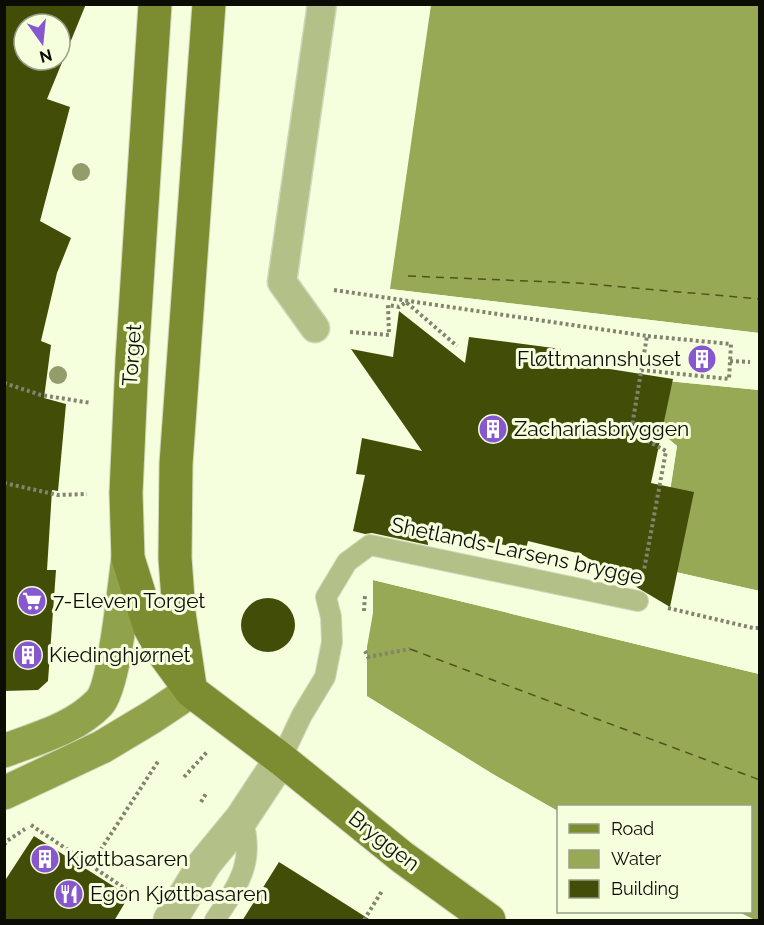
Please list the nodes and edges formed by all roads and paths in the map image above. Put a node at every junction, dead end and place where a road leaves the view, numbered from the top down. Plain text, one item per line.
1 (154, 4) edge
2 (209, 4) edge
3 (322, 4) edge
4 (282, 282) junction
5 (315, 328) dead end
6 (343, 330) dead end
7 (647, 336) junction
8 (457, 346) dead end
9 (730, 361) junction
10 (750, 362) dead end
11 (641, 370) junction
12 (4, 383) edge
13 (129, 409) junction
14 (4, 483) edge
15 (126, 493) junction
16 (128, 558) junction
17 (645, 561) dead end
18 (638, 601) joint
19 (759, 630) edge
20 (410, 649) dead end
21 (368, 657) dead end
22 (191, 691) junction
23 (211, 747) dead end
24 (4, 751) edge
25 (159, 759) dead end
26 (281, 759) junction
27 (184, 777) dead end
28 (4, 793) edge
29 (242, 819) junction
30 (31, 825) dead end
31 (94, 860) dead end
32 (142, 900) dead end
33 (170, 921) edge
34 (215, 921) edge
35 (489, 921) edge

1 - 13 main road, Torget
2 - 22 main road
3 - 4 street
4 - 5 street
4 - 7 path
6 - 8 path
7 - 9 path
7 - 11 path
9 - 10 path
9 - 11 path
11 - 17 path
12 - 13 path
13 - 15 main road, Torget
14 - 15 path
15 - 16 main road, Torget
16 - 22 main road, Torget
16 - 24 main road
18 - 19 path, Shetlands-Larsens brygge
18 - 26 lane, Shetlands-Larsens brygge
20 - 21 path
22 - 26 main road, Torget
22 - 28 main road
23 - 27 path
25 - 31 path
26 - 29 street
26 - 35 main road, Bryggen
29 - 33 street
29 - 34 lane
30 - 32 path

